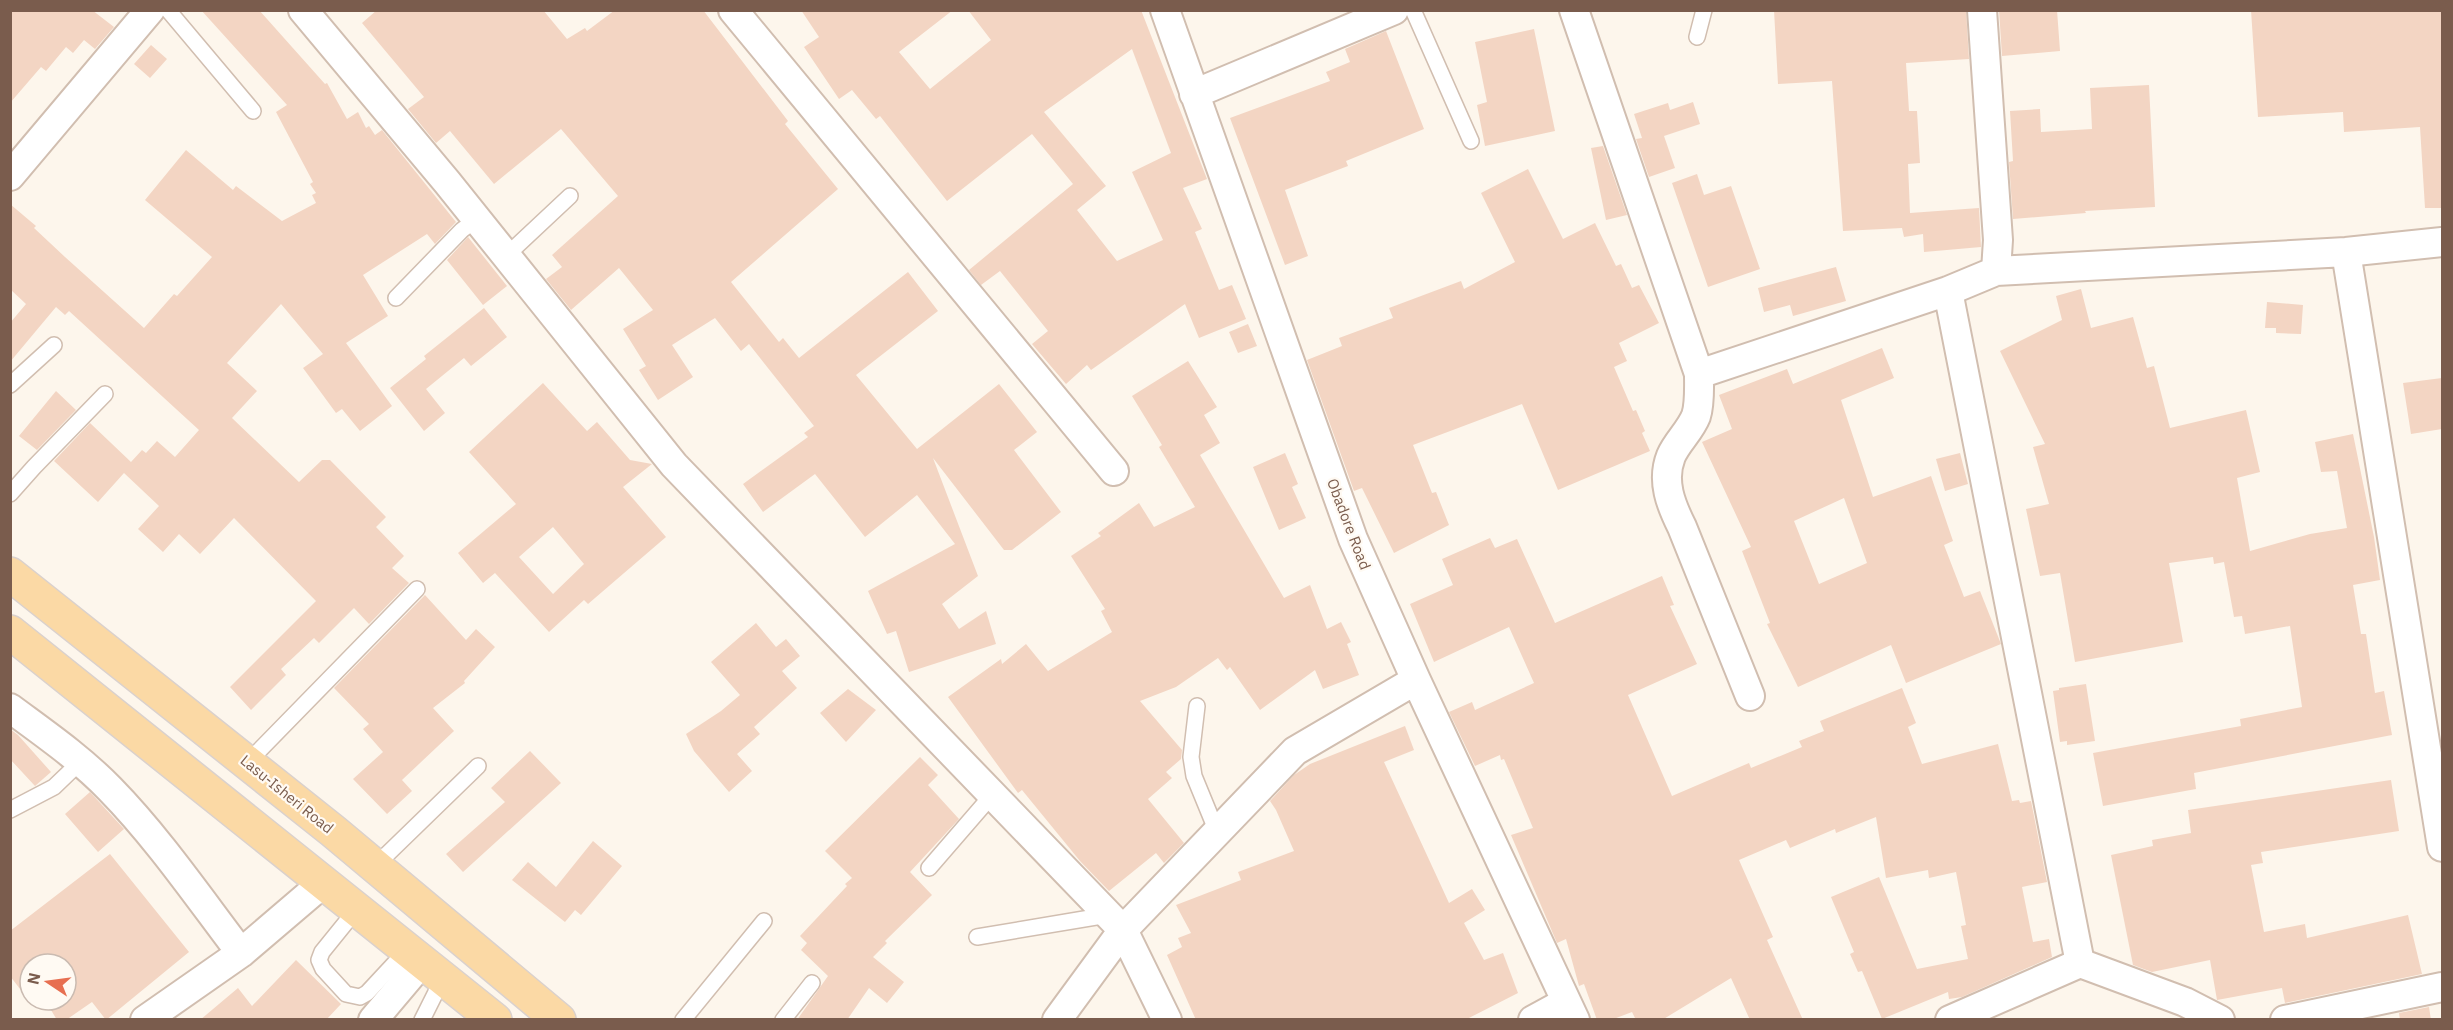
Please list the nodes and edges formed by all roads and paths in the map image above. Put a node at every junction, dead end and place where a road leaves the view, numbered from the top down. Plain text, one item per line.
1 (150, 10) edge
2 (168, 10) edge
3 (303, 10) edge
4 (733, 10) edge
5 (1165, 10) edge
6 (1394, 10) edge
7 (1413, 10) edge
8 (1574, 10) edge
9 (1704, 10) edge
10 (1982, 10) edge
11 (1697, 37) dead end
12 (1194, 94) junction
13 (253, 111) dead end
14 (1471, 141) dead end
15 (10, 176) edge
16 (570, 196) dead end
17 (477, 219) junction
18 (2442, 242) edge
19 (2346, 252) junction
20 (507, 255) junction
21 (1996, 271) junction
22 (1948, 291) junction
23 (396, 298) dead end
24 (54, 345) dead end
25 (1700, 374) junction
26 (10, 385) edge
27 (105, 394) dead end
28 (1114, 471) dead end
29 (10, 494) edge
30 (10, 574) edge
31 (417, 589) dead end
32 (10, 632) edge
33 (1416, 680) junction
34 (1750, 696) dead end
35 (1197, 706) dead end
36 (10, 708) edge
37 (81, 761) junction
38 (247, 762) junction
39 (478, 766) dead end
40 (993, 795) junction
41 (10, 810) edge
42 (1217, 832) junction
43 (2442, 848) edge
44 (375, 866) junction
45 (929, 868) dead end
46 (323, 883) junction
47 (357, 910) junction
48 (764, 921) dead end
49 (1116, 922) junction
50 (977, 937) dead end
51 (241, 953) junction
52 (2080, 963) junction
53 (424, 964) junction
54 (812, 983) dead end
55 (2442, 987) edge
56 (1571, 1011) edge
57 (1969, 1016) edge
58 (145, 1020) edge
59 (373, 1020) edge
60 (422, 1020) edge
61 (495, 1020) edge
62 (559, 1020) edge
63 (683, 1020) edge
64 (783, 1020) edge
65 (1057, 1020) edge
66 (1167, 1020) edge
67 (1533, 1020) edge
68 (2220, 1020) edge
69 (2284, 1020) edge

1 - 15 street
2 - 13 lane
3 - 17 street
4 - 28 street
5 - 12 street, Obadore Road
6 - 12 street
7 - 14 lane
8 - 25 street
9 - 11 lane
10 - 21 street
12 - 33 street, Obadore Road
16 - 20 lane
17 - 20 street
17 - 23 lane
18 - 19 street
19 - 21 street
19 - 43 street
20 - 40 street
21 - 22 street
22 - 25 street
22 - 52 street
24 - 26 lane
25 - 34 street
27 - 29 lane
30 - 38 main road, Lasu-Isheri Road
31 - 38 lane
32 - 46 main road
33 - 42 street
33 - 56 street, Obadore Road
35 - 42 lane
36 - 37 street
37 - 41 lane
37 - 51 street
38 - 44 main road, Lasu-Isheri Road
39 - 44 lane
40 - 45 lane
40 - 49 street
42 - 49 street
44 - 62 main road, Lasu-Isheri Road
46 - 47 main road
46 - 51 street
47 - 53 main road
47 - 53 lane
48 - 63 lane
49 - 50 lane
49 - 65 street
49 - 66 street
51 - 58 street
52 - 57 street
52 - 68 street
53 - 59 street
53 - 60 lane
53 - 61 main road
54 - 64 lane
55 - 69 street
56 - 67 street

